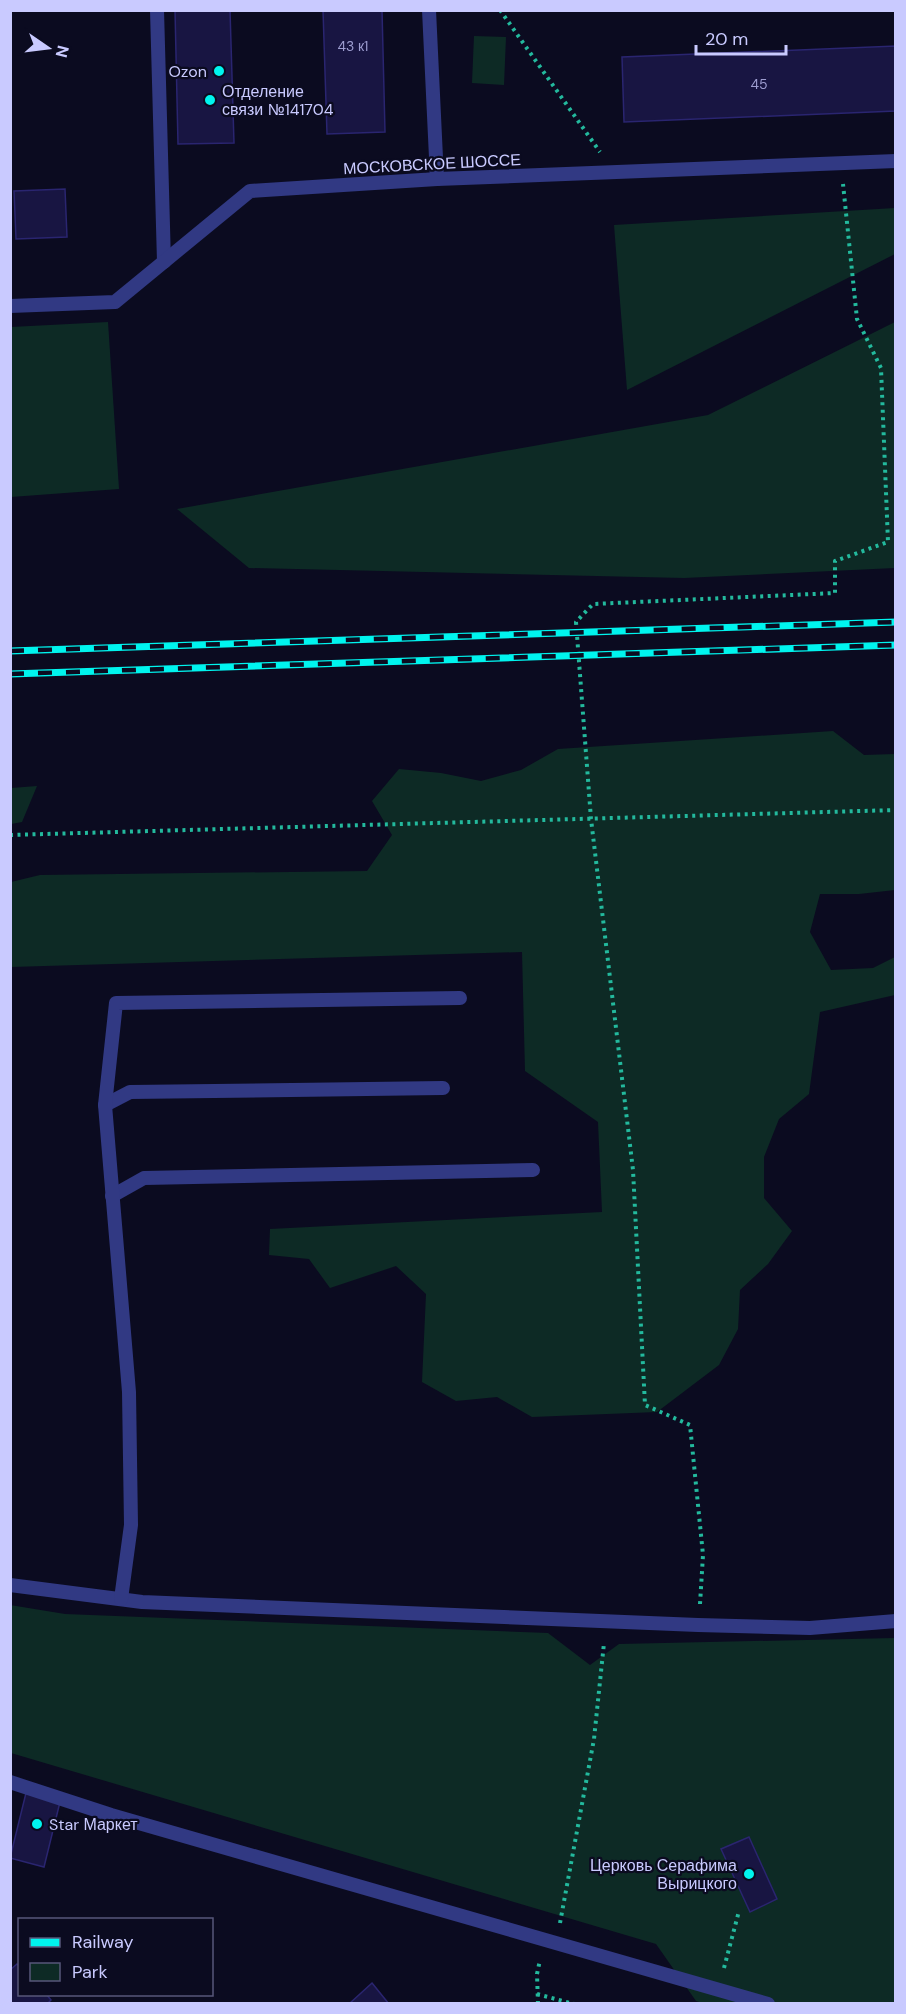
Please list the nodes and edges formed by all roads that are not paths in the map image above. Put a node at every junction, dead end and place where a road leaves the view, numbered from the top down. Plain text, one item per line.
1 (157, 10) edge
2 (429, 10) edge
3 (896, 161) edge
4 (437, 179) junction
5 (164, 262) junction
6 (10, 306) edge
7 (460, 998) dead end
8 (443, 1089) dead end
9 (105, 1105) junction
10 (533, 1170) dead end
11 (112, 1196) junction
12 (10, 1585) edge
13 (121, 1599) junction
14 (896, 1621) edge
15 (10, 1782) edge
16 (768, 2004) edge

1 - 5 lane
2 - 4 lane
3 - 4 lane, МОСКОВСКОЕ ШОССЕ
4 - 5 lane, МОСКОВСКОЕ ШОССЕ
5 - 6 lane, МОСКОВСКОЕ ШОССЕ
7 - 9 lane
8 - 9 lane
9 - 11 lane
10 - 11 lane
11 - 13 lane
12 - 13 lane
13 - 14 lane
15 - 16 lane

